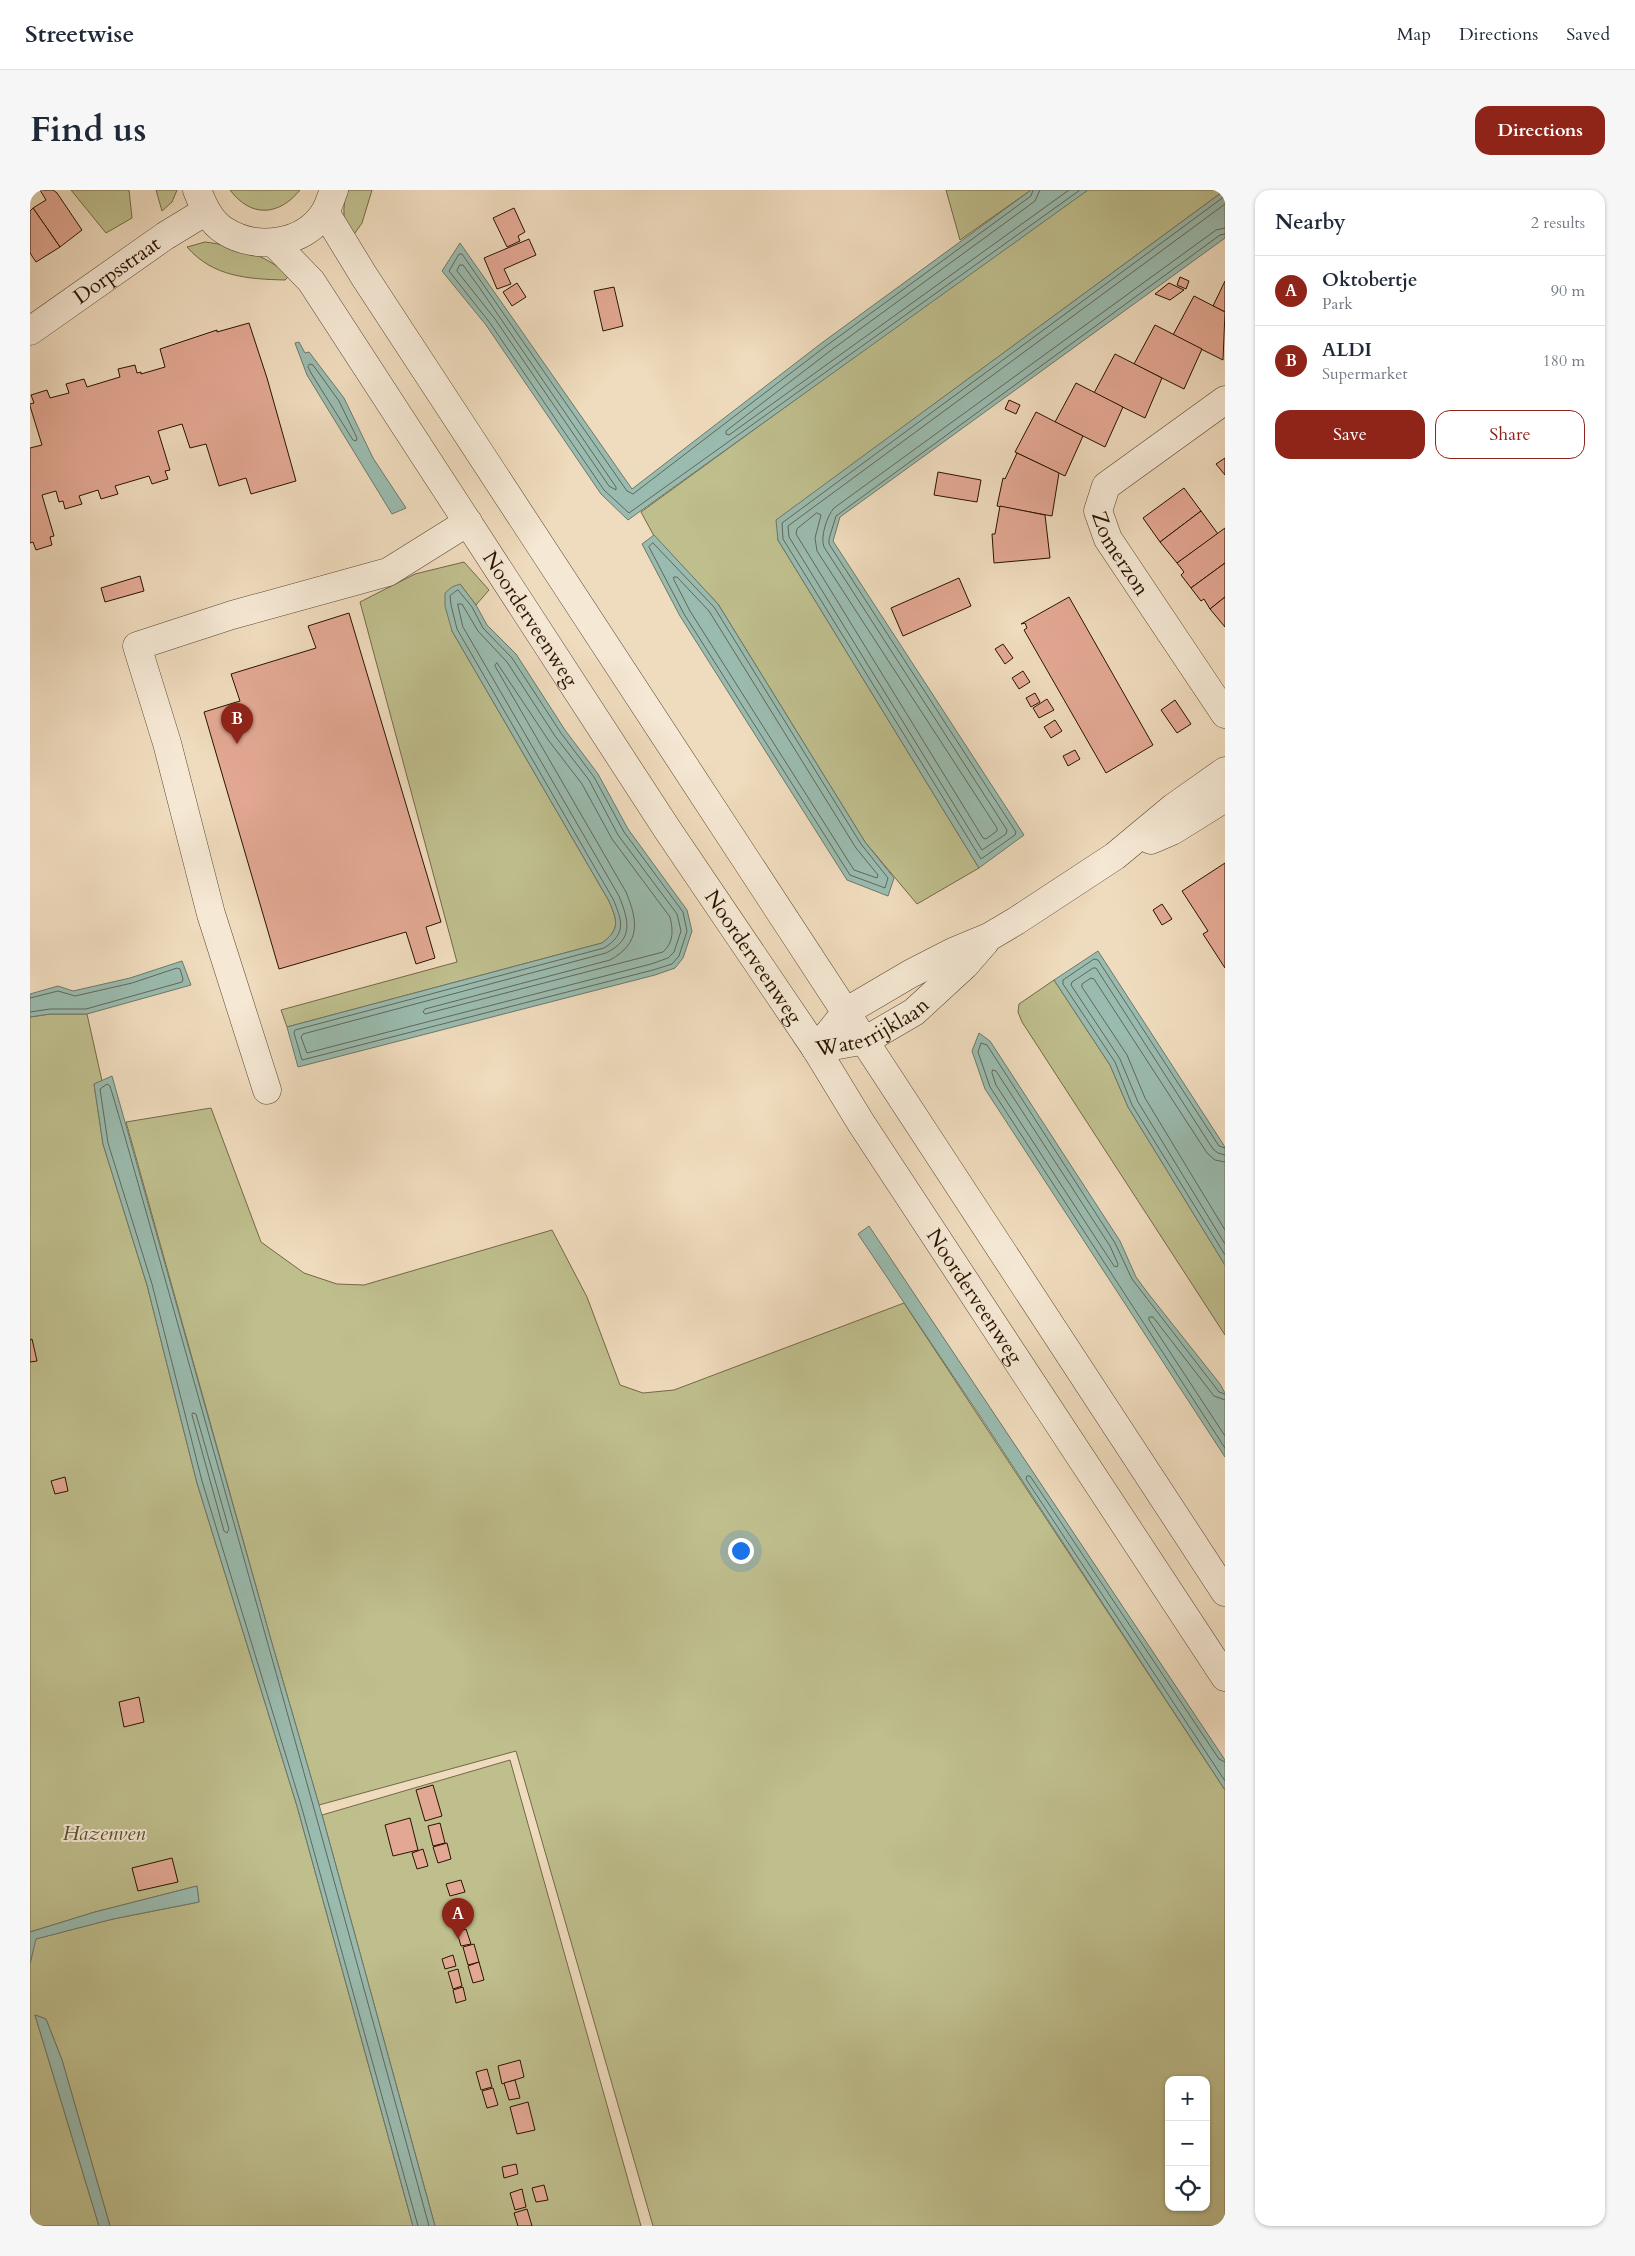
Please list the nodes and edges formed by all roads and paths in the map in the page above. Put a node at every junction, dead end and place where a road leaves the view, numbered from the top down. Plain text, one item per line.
1 (201, 201) edge
2 (330, 201) edge
3 (274, 243) junction
4 (30, 331) edge
5 (1225, 400) edge
6 (468, 522) junction
7 (1225, 714) edge
8 (1225, 771) edge
9 (1225, 798) edge
10 (1115, 856) junction
11 (990, 937) junction
12 (847, 1011) junction
13 (866, 1040) junction
14 (816, 1049) junction
15 (267, 1090) dead end
16 (1225, 1592) edge
17 (1225, 1678) edge

1 - 3 street
1 - 4 street, Dorpsstraat
2 - 3 street
2 - 12 street
3 - 6 street, Noorderveenweg
5 - 7 street, Zomerzon
6 - 14 street, Noorderveenweg
6 - 15 street
8 - 10 street, Waterrijklaan
9 - 10 street, Waterrijklaan
10 - 11 street, Waterrijklaan
11 - 12 street, Waterrijklaan
11 - 13 street, Waterrijklaan
12 - 13 street
12 - 14 street, Waterrijklaan
13 - 14 street, Waterrijklaan
13 - 16 street
14 - 17 street, Noorderveenweg

